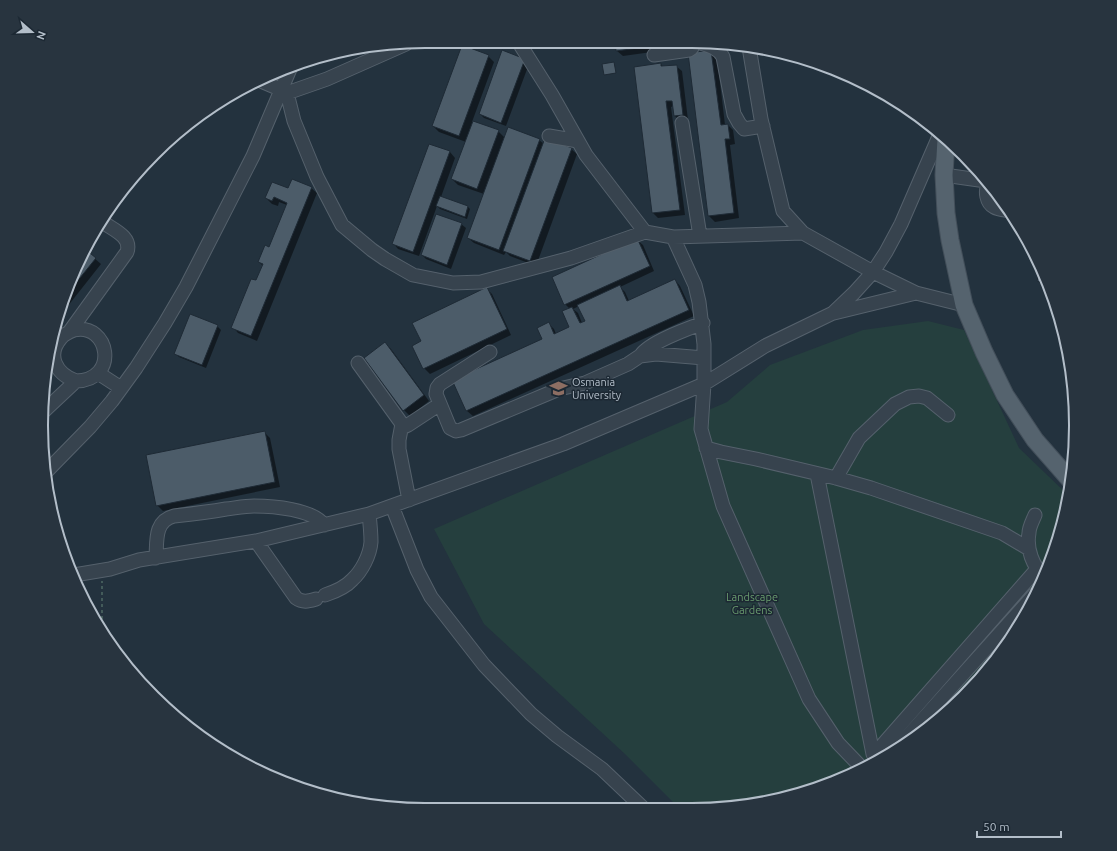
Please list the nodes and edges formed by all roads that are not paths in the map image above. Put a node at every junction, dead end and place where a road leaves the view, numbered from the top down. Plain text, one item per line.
1 (522, 48) edge
2 (692, 48) edge
3 (716, 49) edge
4 (393, 50) edge
5 (750, 52) edge
6 (654, 54) dead end
7 (289, 74) edge
8 (267, 83) edge
9 (285, 91) junction
10 (682, 123) dead end
11 (763, 126) junction
12 (549, 136) dead end
13 (937, 140) edge
14 (578, 141) junction
15 (946, 147) edge
16 (944, 175) junction
17 (977, 180) edge
18 (986, 190) edge
19 (1000, 208) edge
20 (107, 225) edge
21 (644, 232) junction
22 (803, 233) junction
23 (700, 236) junction
24 (673, 237) junction
25 (873, 272) junction
26 (916, 293) junction
27 (964, 305) junction
28 (833, 313) junction
29 (702, 323) junction
30 (70, 331) junction
31 (57, 342) edge
32 (490, 352) dead end
33 (640, 356) junction
34 (54, 358) edge
35 (704, 358) junction
36 (358, 363) dead end
37 (98, 373) junction
38 (76, 381) junction
39 (704, 384) junction
40 (121, 388) junction
41 (440, 404) junction
42 (49, 407) edge
43 (948, 415) dead end
44 (402, 424) junction
45 (706, 448) junction
46 (50, 468) edge
47 (817, 474) junction
48 (1066, 476) edge
49 (836, 478) junction
50 (409, 500) junction
51 (392, 506) junction
52 (369, 514) junction
53 (1035, 515) dead end
54 (324, 525) junction
55 (256, 541) junction
56 (1029, 549) junction
57 (156, 558) junction
58 (1040, 571) edge
59 (79, 574) edge
60 (1036, 578) edge
61 (1019, 611) edge
62 (911, 732) edge
63 (876, 754) edge
64 (874, 756) edge
65 (858, 764) edge
66 (638, 803) edge

1 - 14 street
2 - 6 street
3 - 11 street
4 - 9 street
5 - 11 street
7 - 9 street
8 - 9 street
9 - 21 street
9 - 40 street
10 - 23 street
11 - 22 street
12 - 14 street
13 - 25 street
14 - 21 street
15 - 16 main road
16 - 17 street
16 - 27 main road
18 - 19 street
20 - 30 street
21 - 24 street
22 - 23 street
22 - 25 street
23 - 24 street
24 - 29 street
25 - 26 street
25 - 28 street
26 - 27 street
26 - 28 street
27 - 48 main road
28 - 39 street
29 - 33 street
29 - 35 street
30 - 31 street
30 - 37 street
32 - 41 street
33 - 35 street
33 - 41 street
34 - 38 street
35 - 39 street
36 - 44 street
37 - 38 street
37 - 40 street
38 - 42 street
39 - 45 street
39 - 50 street
40 - 46 street
41 - 44 street
43 - 49 street
44 - 50 street
45 - 47 street
45 - 65 street
47 - 49 street
47 - 64 street
49 - 56 street
50 - 51 street
51 - 52 street
51 - 66 street
52 - 54 street
52 - 55 street
53 - 56 street
54 - 55 street
54 - 57 street
55 - 57 street
56 - 58 street
57 - 59 street
60 - 63 street
61 - 62 street

